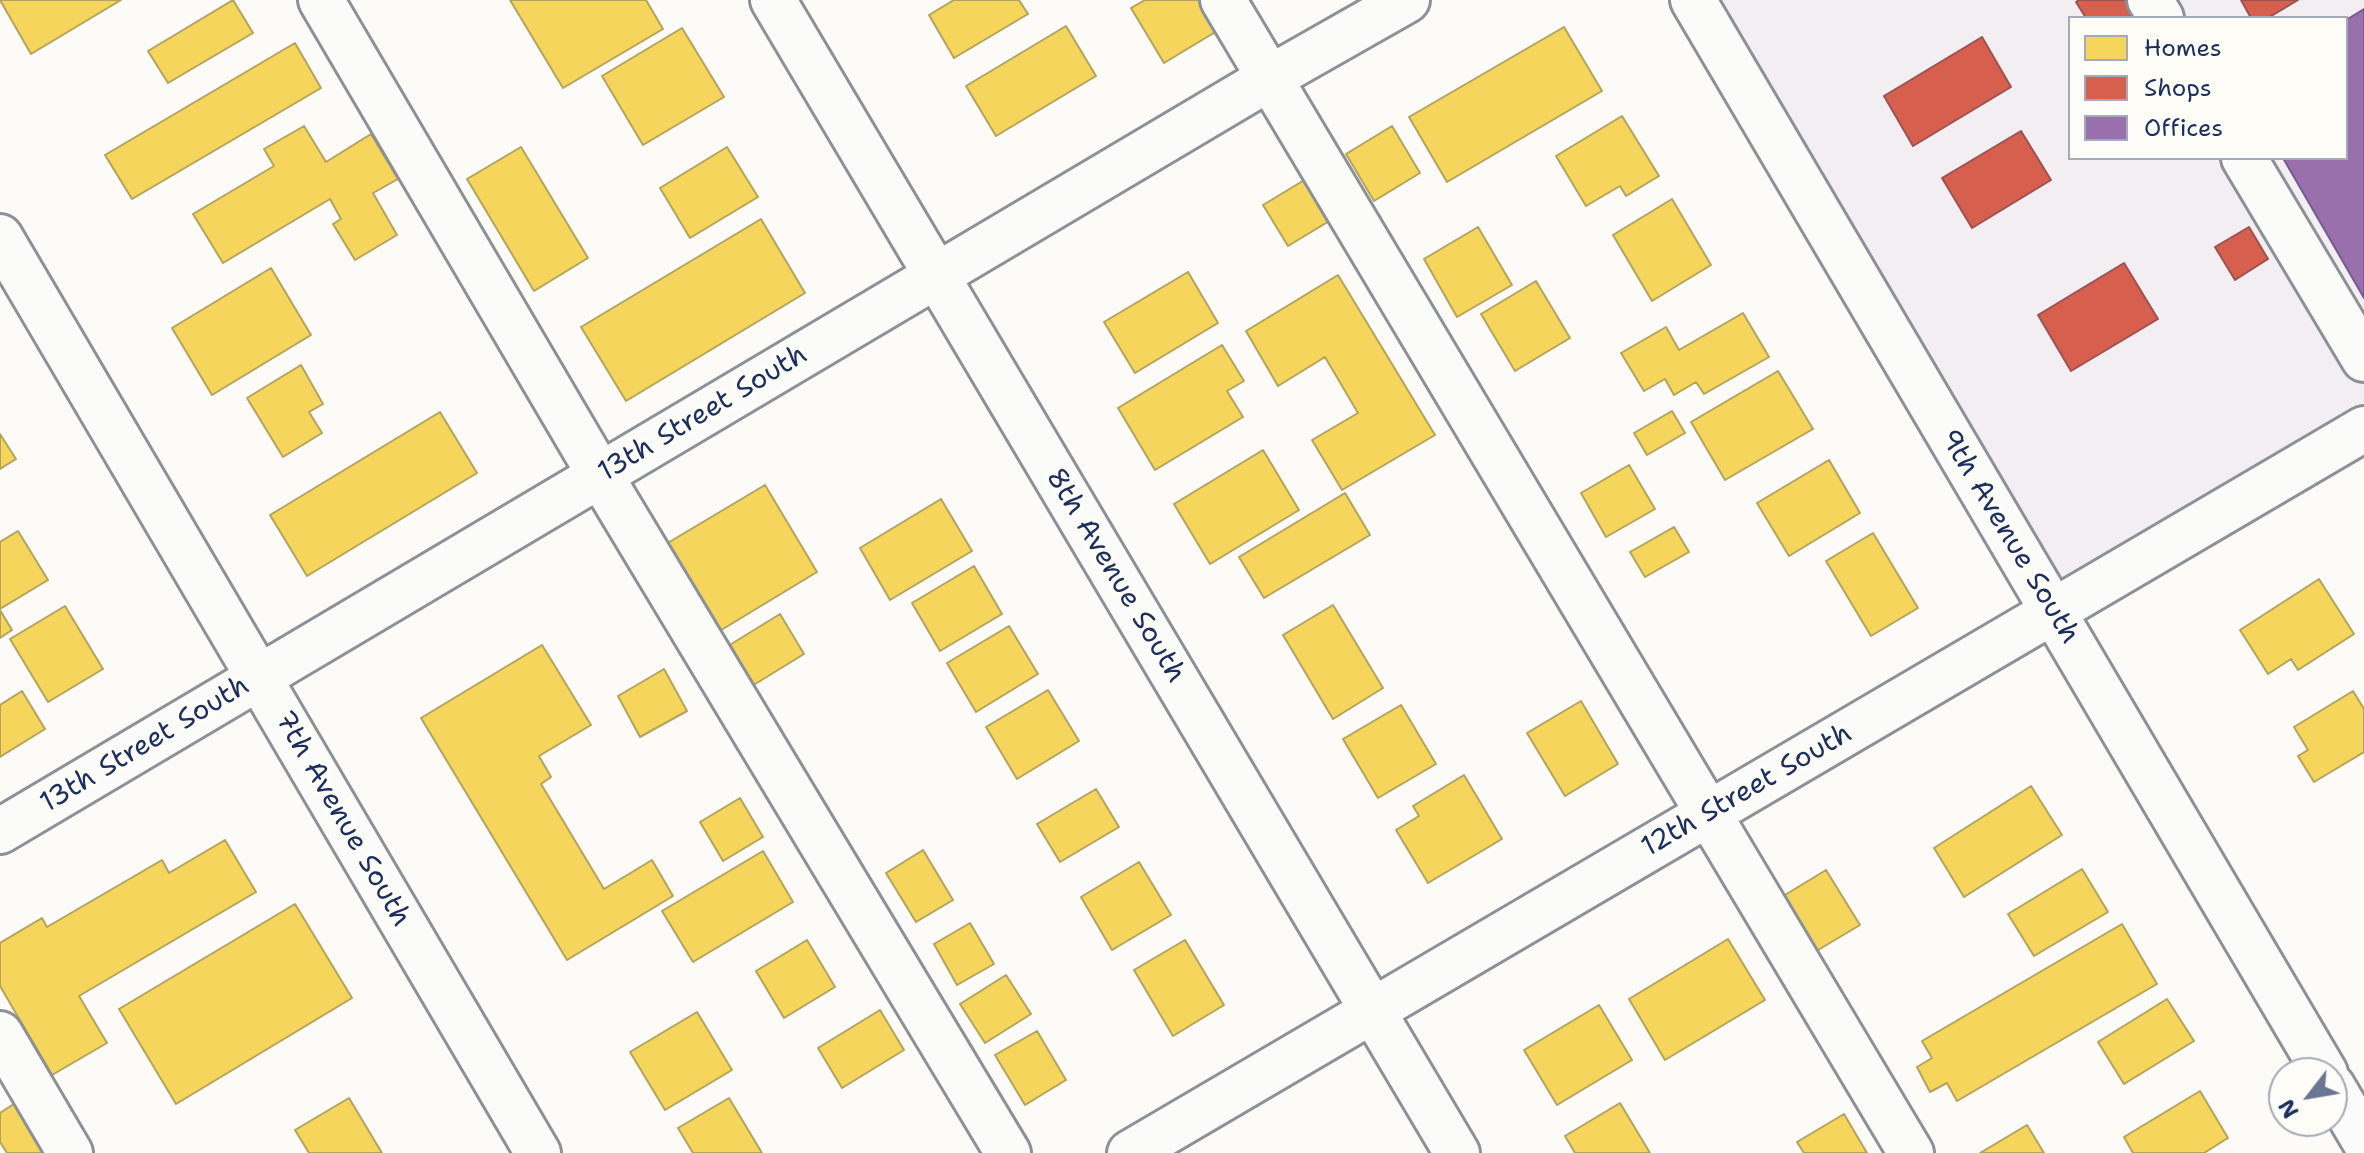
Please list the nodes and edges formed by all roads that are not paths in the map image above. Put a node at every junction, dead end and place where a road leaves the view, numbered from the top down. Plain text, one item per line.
1 (321, 0) edge
2 (773, 0) edge
3 (1223, 0) edge
4 (1407, 0) edge
5 (1693, 0) edge
6 (1268, 79) junction
7 (2245, 160) edge
8 (0, 237) edge
9 (937, 276) junction
10 (2364, 359) edge
11 (2364, 429) edge
12 (600, 475) junction
13 (2053, 611) junction
14 (260, 677) junction
15 (1708, 813) junction
16 (0, 831) edge
17 (1373, 1010) junction
18 (0, 1034) edge
19 (2316, 1057) edge
20 (2348, 1113) edge
21 (2364, 1140) edge
22 (70, 1153) edge
23 (538, 1153) edge
24 (1008, 1153) edge
25 (1130, 1153) edge
26 (1457, 1153) edge
27 (1911, 1153) edge

1 - 12 street
2 - 9 street, 8th Avenue South
3 - 6 street
4 - 6 street, 13th Street South
5 - 13 street, 9th Avenue South
6 - 9 street, 13th Street South
6 - 15 street
7 - 10 street
8 - 14 street, 7th Avenue South
9 - 12 street, 13th Street South
9 - 17 street, 8th Avenue South
11 - 13 street, 12th Street South
12 - 14 street, 13th Street South
12 - 24 street
13 - 15 street, 12th Street South
13 - 19 street, 9th Avenue South
14 - 16 street, 13th Street South
14 - 23 street, 7th Avenue South
15 - 17 street, 12th Street South
15 - 27 street
17 - 25 street, 12th Street South
17 - 26 street, 8th Avenue South
18 - 22 street
20 - 21 street

